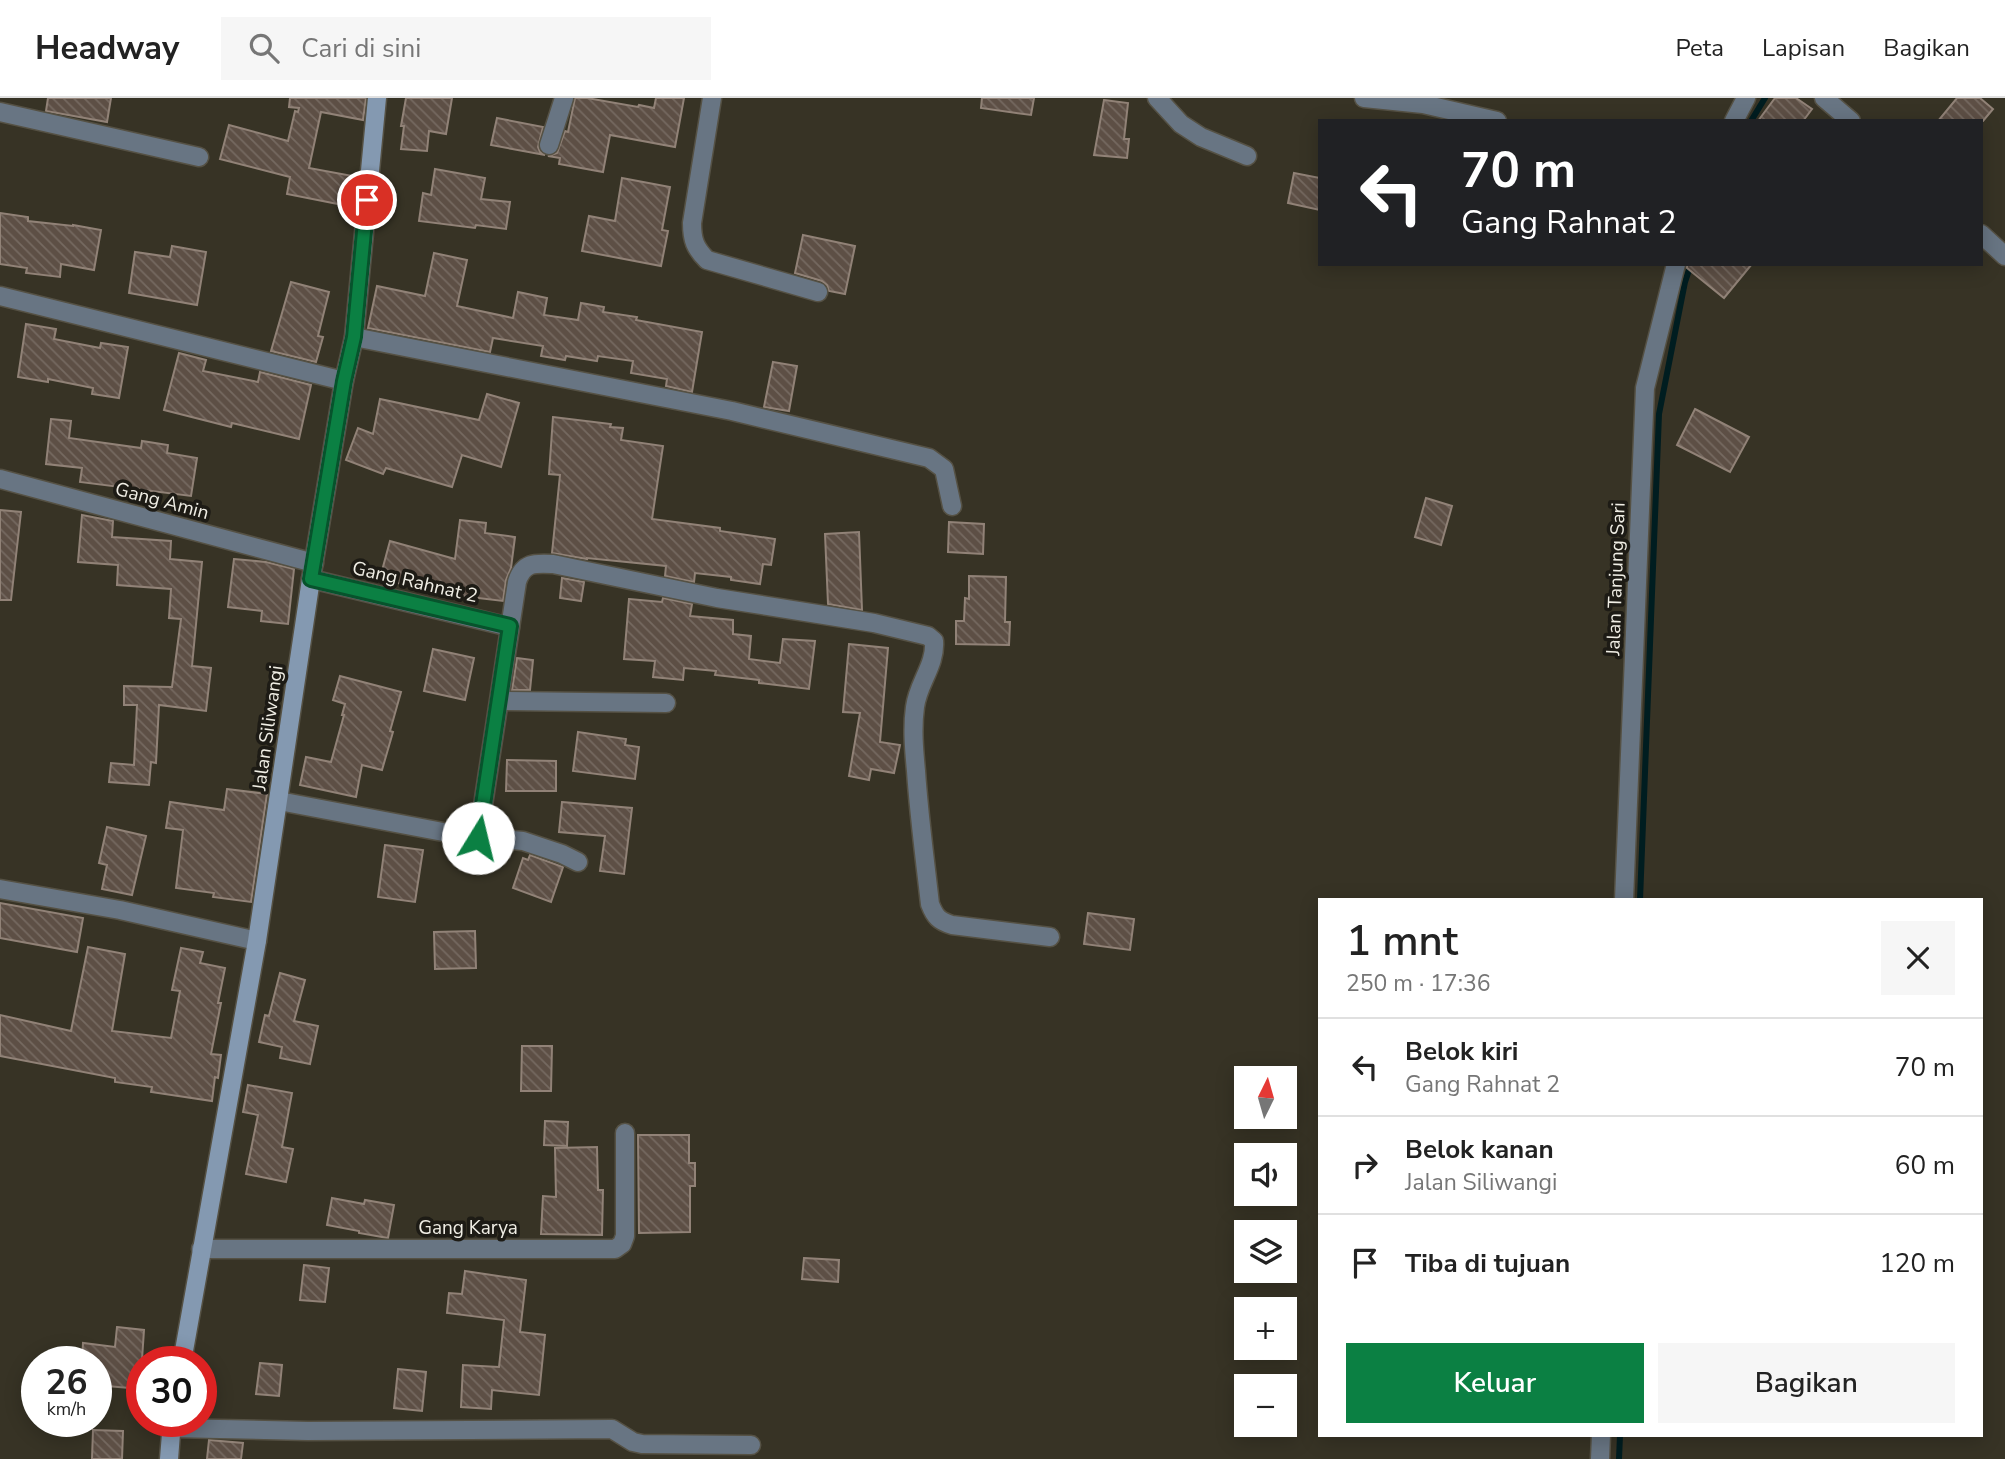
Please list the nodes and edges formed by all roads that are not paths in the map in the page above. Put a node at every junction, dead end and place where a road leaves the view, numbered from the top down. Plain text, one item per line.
1 (377, 98) edge
2 (564, 98) edge
3 (712, 98) edge
4 (1157, 98) edge
5 (1363, 98) edge
6 (1746, 98) edge
7 (1824, 98) edge
8 (0, 112) edge
9 (1488, 119) edge
10 (1735, 119) edge
11 (1849, 119) edge
12 (549, 145) dead end
13 (1247, 156) dead end
14 (199, 158) dead end
15 (1983, 236) edge
16 (2005, 256) edge
17 (1676, 266) edge
18 (818, 292) dead end
19 (0, 296) edge
20 (354, 337) junction
21 (344, 381) junction
22 (0, 480) edge
23 (952, 506) dead end
24 (312, 571) junction
25 (510, 626) junction
26 (500, 701) junction
27 (666, 703) dead end
28 (279, 801) junction
29 (478, 838) junction
30 (578, 862) dead end
31 (0, 889) edge
32 (1624, 898) edge
33 (1050, 937) dead end
34 (257, 941) junction
35 (625, 1133) dead end
36 (201, 1249) junction
37 (185, 1346) edge
38 (217, 1426) edge
39 (170, 1437) edge
40 (1601, 1437) edge
41 (751, 1445) dead end
42 (169, 1459) edge
43 (1600, 1459) edge

1 - 20 street, Jalan Siliwangi
2 - 12 street
3 - 18 street
4 - 13 street
5 - 9 street
6 - 10 street
7 - 11 street
8 - 14 street
15 - 16 street
17 - 32 street, Jalan Tanjung Sari
19 - 21 street
20 - 21 street, Jalan Siliwangi
20 - 23 street
21 - 24 street, Jalan Siliwangi
22 - 24 street, Gang Amin
24 - 25 street, Gang Rahnat 2
24 - 28 street, Jalan Siliwangi
25 - 26 street
25 - 33 street
26 - 27 street
26 - 29 street
28 - 29 street
28 - 34 street, Jalan Siliwangi
29 - 30 street
31 - 34 street
34 - 36 street, Jalan Siliwangi
35 - 36 street, Gang Karya
36 - 37 street, Jalan Siliwangi
38 - 41 street
39 - 42 street
40 - 43 street

